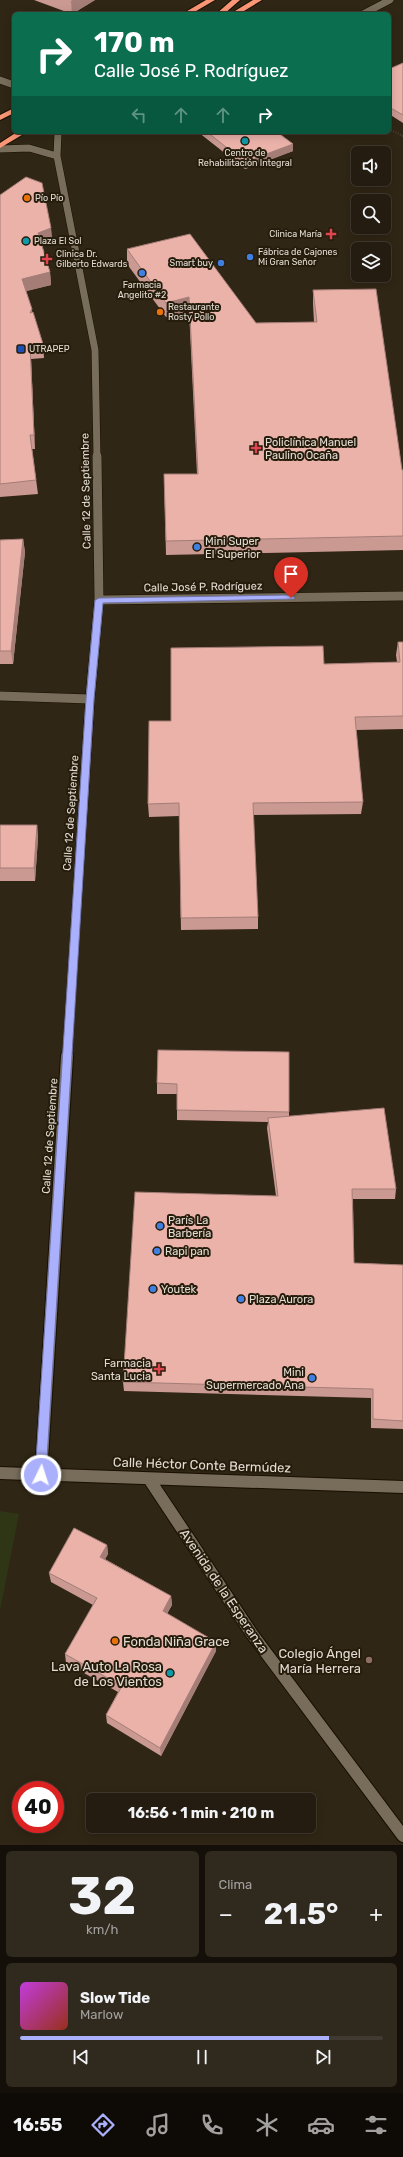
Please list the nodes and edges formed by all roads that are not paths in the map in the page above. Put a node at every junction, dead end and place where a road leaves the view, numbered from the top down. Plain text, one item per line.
1 (211, 0) edge
2 (236, 0) edge
3 (258, 0) edge
4 (390, 0) edge
5 (190, 12) edge
6 (222, 12) edge
7 (237, 12) edge
8 (367, 12) edge
9 (0, 80) edge
10 (12, 84) edge
11 (12, 111) edge
12 (0, 118) edge
13 (20, 134) edge
14 (58, 134) edge
15 (0, 146) edge
16 (0, 149) edge
17 (57, 156) junction
18 (403, 596) edge
19 (99, 600) junction
20 (0, 696) edge
21 (90, 699) junction
22 (0, 1473) edge
23 (41, 1475) junction
24 (149, 1479) junction
25 (403, 1487) edge
26 (403, 1836) edge

1 - 5 highway
2 - 6 highway
3 - 7 highway
4 - 8 street
9 - 10 street
11 - 12 highway
13 - 15 highway
14 - 17 street, Calle 12 de Septiembre
16 - 17 street
17 - 19 street, Calle 12 de Septiembre
18 - 19 street, Calle José P. Rodríguez
19 - 21 street, Calle 12 de Septiembre
20 - 21 street
21 - 23 street, Calle 12 de Septiembre
22 - 23 street, Calle Héctor Conte Bermúdez
23 - 24 street, Calle Héctor Conte Bermúdez
24 - 25 street, Calle Héctor Conte Bermúdez
24 - 26 street, Avenida de la Esperanza

